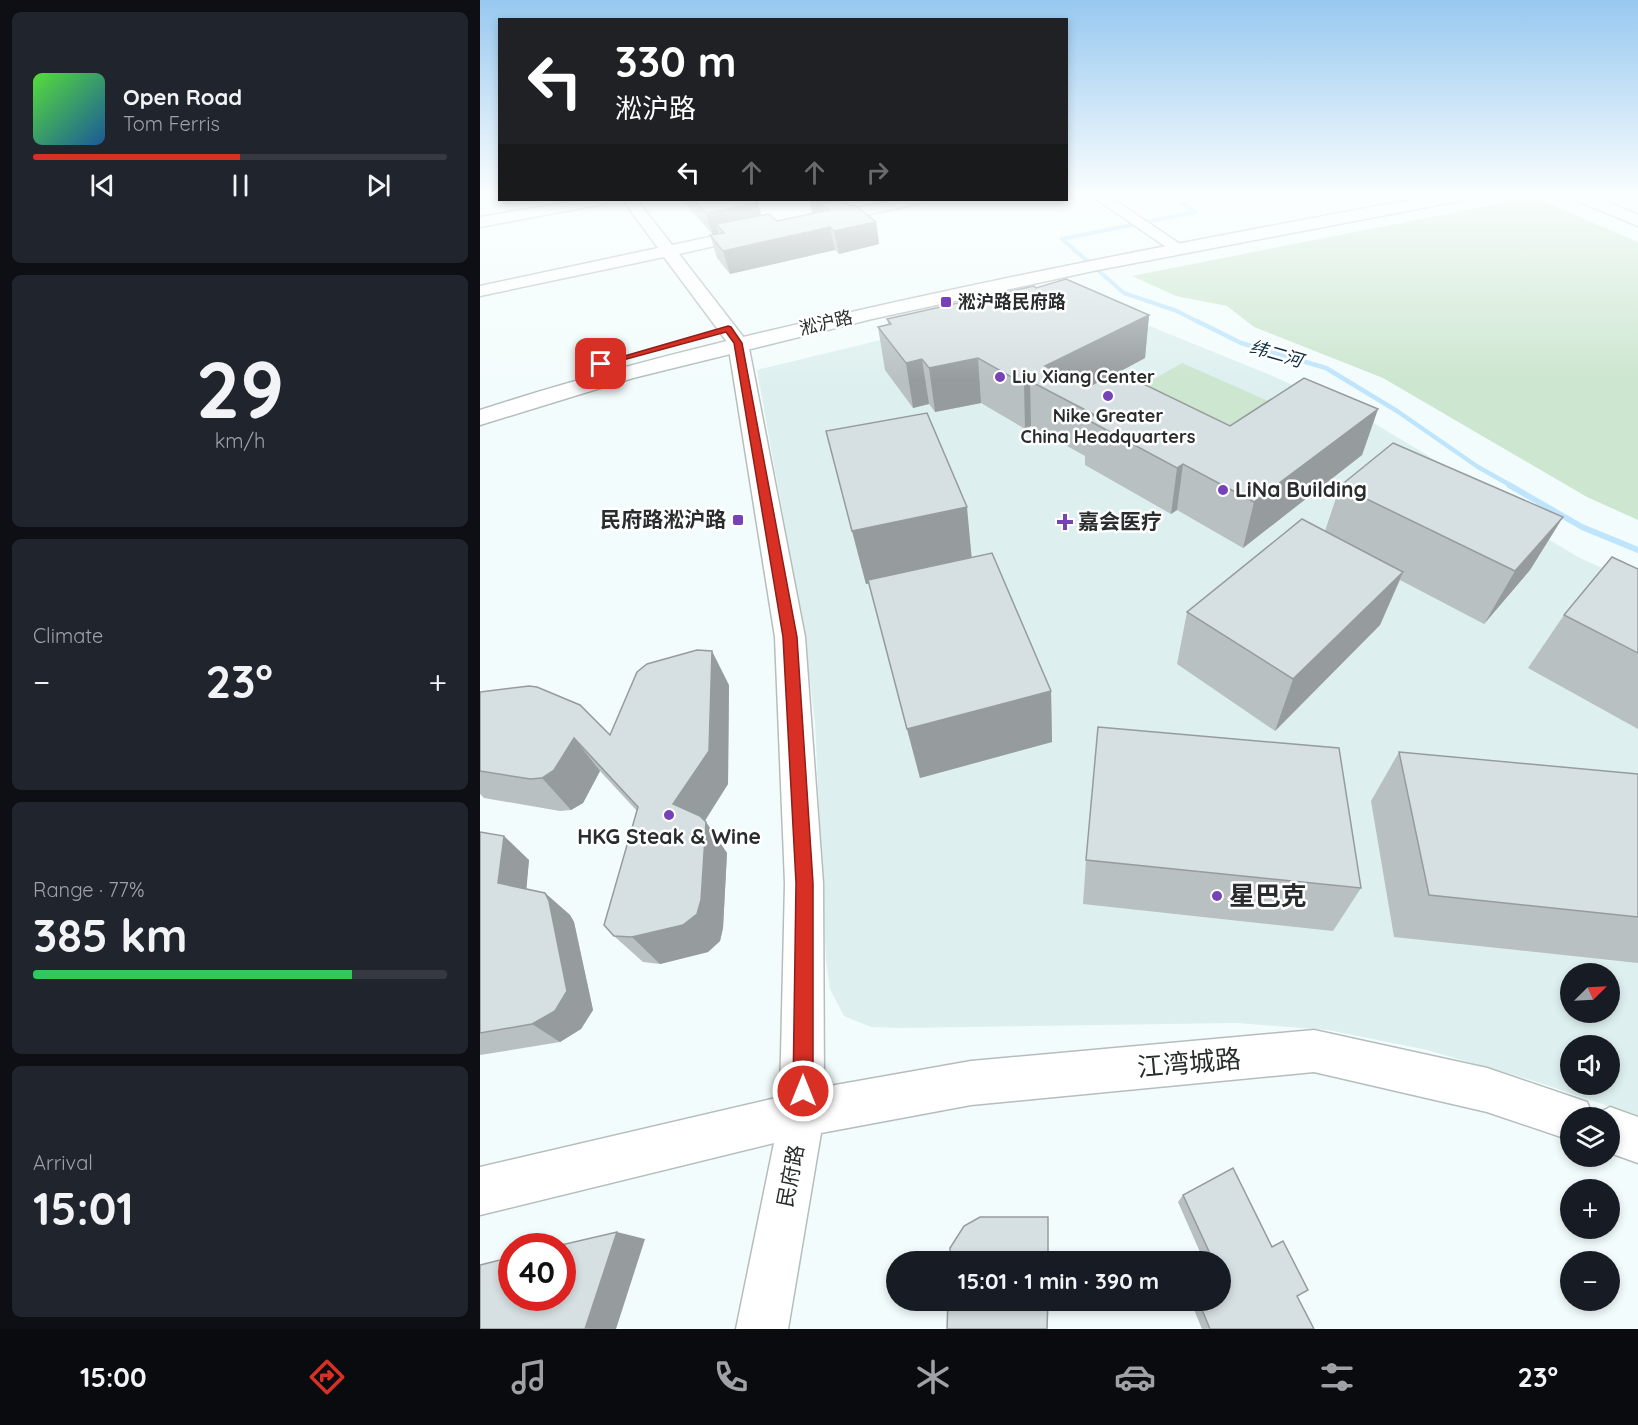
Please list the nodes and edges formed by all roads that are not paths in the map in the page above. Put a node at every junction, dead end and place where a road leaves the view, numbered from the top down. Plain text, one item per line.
1 (640, 257) edge
2 (673, 257) edge
3 (1098, 257) edge
4 (480, 291) edge
5 (733, 336) junction
6 (488, 395) edge
7 (480, 416) edge
8 (802, 1114) junction
9 (1560, 1114) edge
10 (1620, 1134) edge
11 (1638, 1140) edge
12 (480, 1191) edge
13 (762, 1329) edge

1 - 4 street
2 - 5 street, 民府路
3 - 5 main road, 淞沪路
5 - 6 main road, 淞沪路
5 - 7 main road, 淞沪路
5 - 8 street, 民府路
8 - 9 street, 江湾城路
8 - 12 street, 江湾城路
8 - 13 street, 民府路
10 - 11 street

